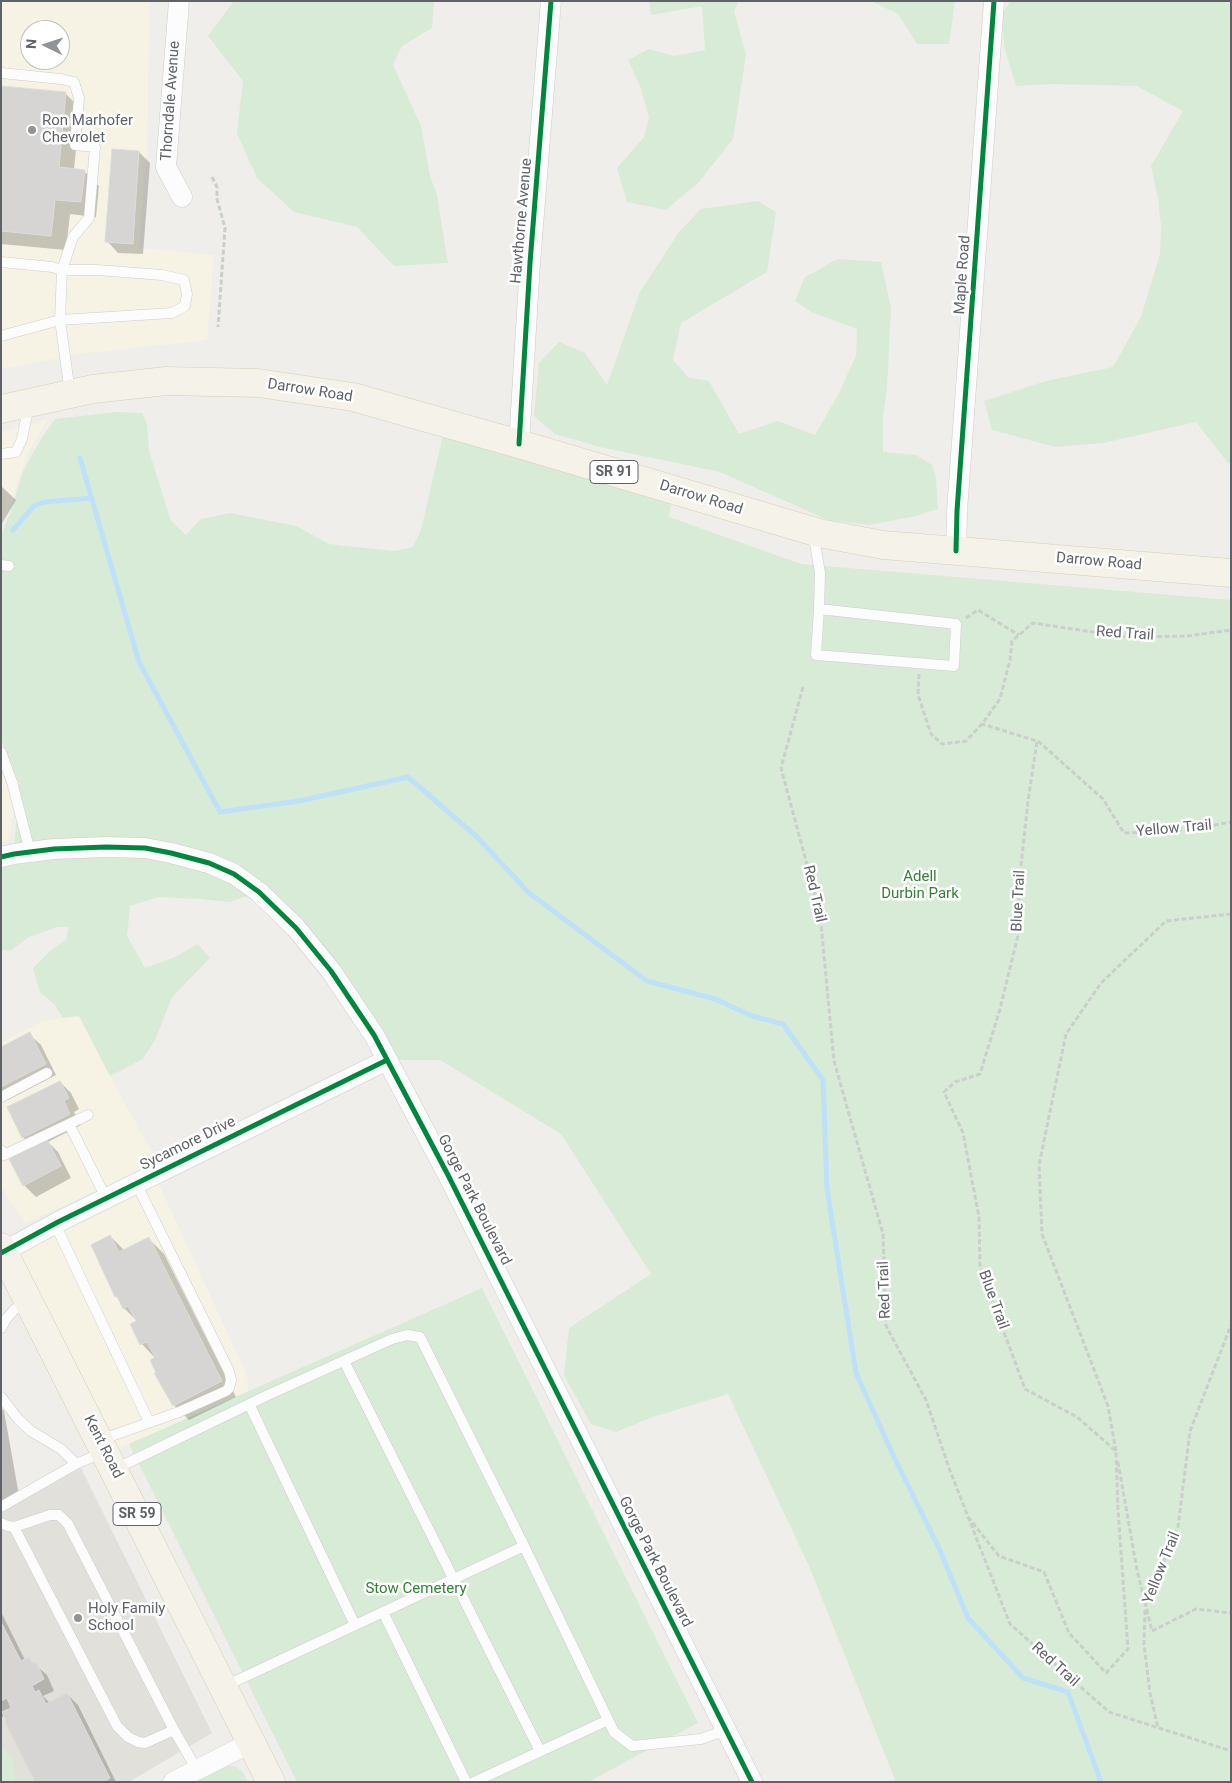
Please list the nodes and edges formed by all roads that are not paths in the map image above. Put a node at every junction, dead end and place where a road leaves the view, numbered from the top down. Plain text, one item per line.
1 (178, 1) edge
2 (551, 1) edge
3 (994, 1) edge
4 (1, 73) edge
5 (182, 198) dead end
6 (1, 262) edge
7 (62, 270) junction
8 (60, 320) junction
9 (1, 336) edge
10 (70, 394) junction
11 (30, 403) junction
12 (1, 409) edge
13 (519, 444) junction
14 (1, 454) edge
15 (812, 531) junction
16 (956, 551) junction
17 (1231, 573) edge
18 (819, 609) junction
19 (1, 752) edge
20 (30, 852) junction
21 (1, 857) edge
22 (387, 1060) junction
23 (47, 1073) dead end
24 (1, 1097) edge
25 (88, 1115) dead end
26 (69, 1124) junction
27 (2, 1154) edge
28 (136, 1184) junction
29 (106, 1198) junction
30 (54, 1224) junction
31 (2, 1250) edge
32 (28, 1300) junction
33 (1, 1328) edge
34 (344, 1361) junction
35 (1, 1397) edge
36 (249, 1404) junction
37 (149, 1422) junction
38 (106, 1454) junction
39 (76, 1464) junction
40 (1, 1507) edge
41 (1, 1522) edge
42 (14, 1527) junction
43 (524, 1546) junction
44 (454, 1579) junction
45 (383, 1612) junction
46 (355, 1625) junction
47 (224, 1686) junction
48 (608, 1720) junction
49 (174, 1730) junction
50 (726, 1730) junction
51 (252, 1742) junction
52 (540, 1751) junction
53 (196, 1770) junction
54 (173, 1782) edge
55 (271, 1782) edge
56 (466, 1782) edge
57 (474, 1782) edge
58 (752, 1782) edge

1 - 5 street, Thorndale Avenue
2 - 13 street, Hawthorne Avenue
3 - 16 street, Maple Road
4 - 7 lane
6 - 7 lane
7 - 8 lane
7 - 8 lane
8 - 9 lane
8 - 10 lane
10 - 11 main road, Darrow Road / SR 91
10 - 13 main road, Darrow Road / SR 91
11 - 12 main road, Darrow Road / SR 91
11 - 14 lane
13 - 15 main road, Darrow Road / SR 91
15 - 16 main road, Darrow Road / SR 91
15 - 18 lane
16 - 17 main road, Darrow Road / SR 91
18 - 18 lane
19 - 20 lane
20 - 21 street, Gorge Park Boulevard
20 - 22 street, Gorge Park Boulevard
22 - 28 street, Sycamore Drive
22 - 50 street, Gorge Park Boulevard
23 - 24 lane
25 - 26 lane
26 - 27 lane
26 - 29 lane
28 - 29 street, Sycamore Drive
28 - 37 lane
29 - 30 street, Sycamore Drive
30 - 31 street, Sycamore Drive
30 - 37 lane
31 - 32 main road, Kent Road / SR 59
32 - 33 lane
32 - 38 main road, Kent Road / SR 59
34 - 36 lane
34 - 43 lane
34 - 44 lane
35 - 39 lane
36 - 38 lane
36 - 46 lane
37 - 38 lane
38 - 39 lane
38 - 47 main road, Kent Road / SR 59
39 - 40 lane
41 - 42 lane
42 - 49 lane
42 - 49 lane
43 - 44 lane
43 - 48 lane
44 - 45 lane
44 - 52 lane
45 - 46 lane
45 - 56 lane
46 - 47 lane
47 - 51 main road, Kent Road / SR 59
48 - 50 lane
48 - 52 lane
49 - 53 lane
50 - 58 street, Gorge Park Boulevard
51 - 53 street
51 - 55 main road, Kent Road / SR 59
52 - 57 lane
53 - 54 street

